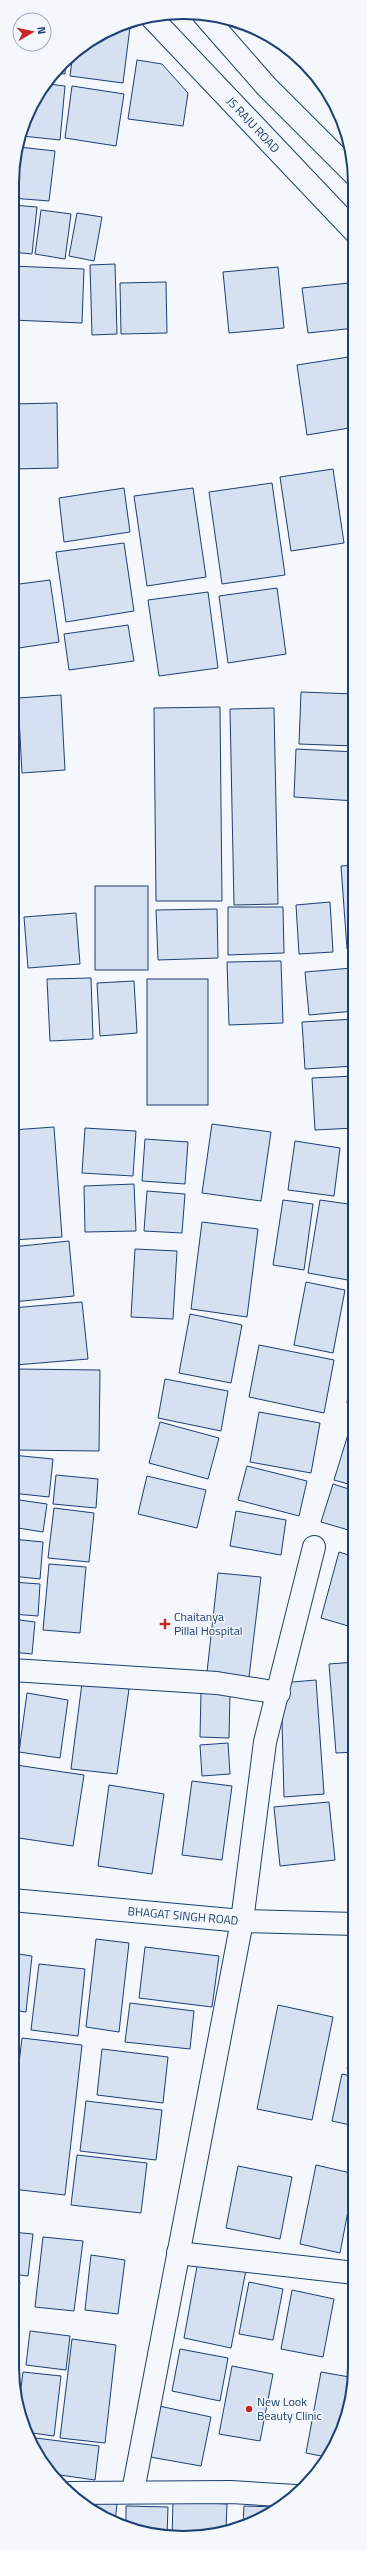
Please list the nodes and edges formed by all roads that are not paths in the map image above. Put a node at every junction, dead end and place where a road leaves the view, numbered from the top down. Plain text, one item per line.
1 (155, 21) edge
2 (209, 21) edge
3 (348, 168) edge
4 (348, 225) edge
5 (314, 1547) dead end
6 (19, 1670) edge
7 (279, 1693) junction
8 (19, 1901) edge
9 (242, 1921) junction
10 (348, 1924) edge
11 (178, 2253) junction
12 (348, 2272) edge
13 (133, 2491) junction
14 (78, 2493) edge
15 (286, 2495) edge

1 - 4 street, JS RAJU ROAD
2 - 3 street
5 - 7 street
6 - 7 street
7 - 9 street
8 - 9 street, BHAGAT SINGH ROAD
9 - 10 street, BHAGAT SINGH ROAD
9 - 11 street
11 - 12 street
11 - 13 street
13 - 14 street
13 - 15 street

